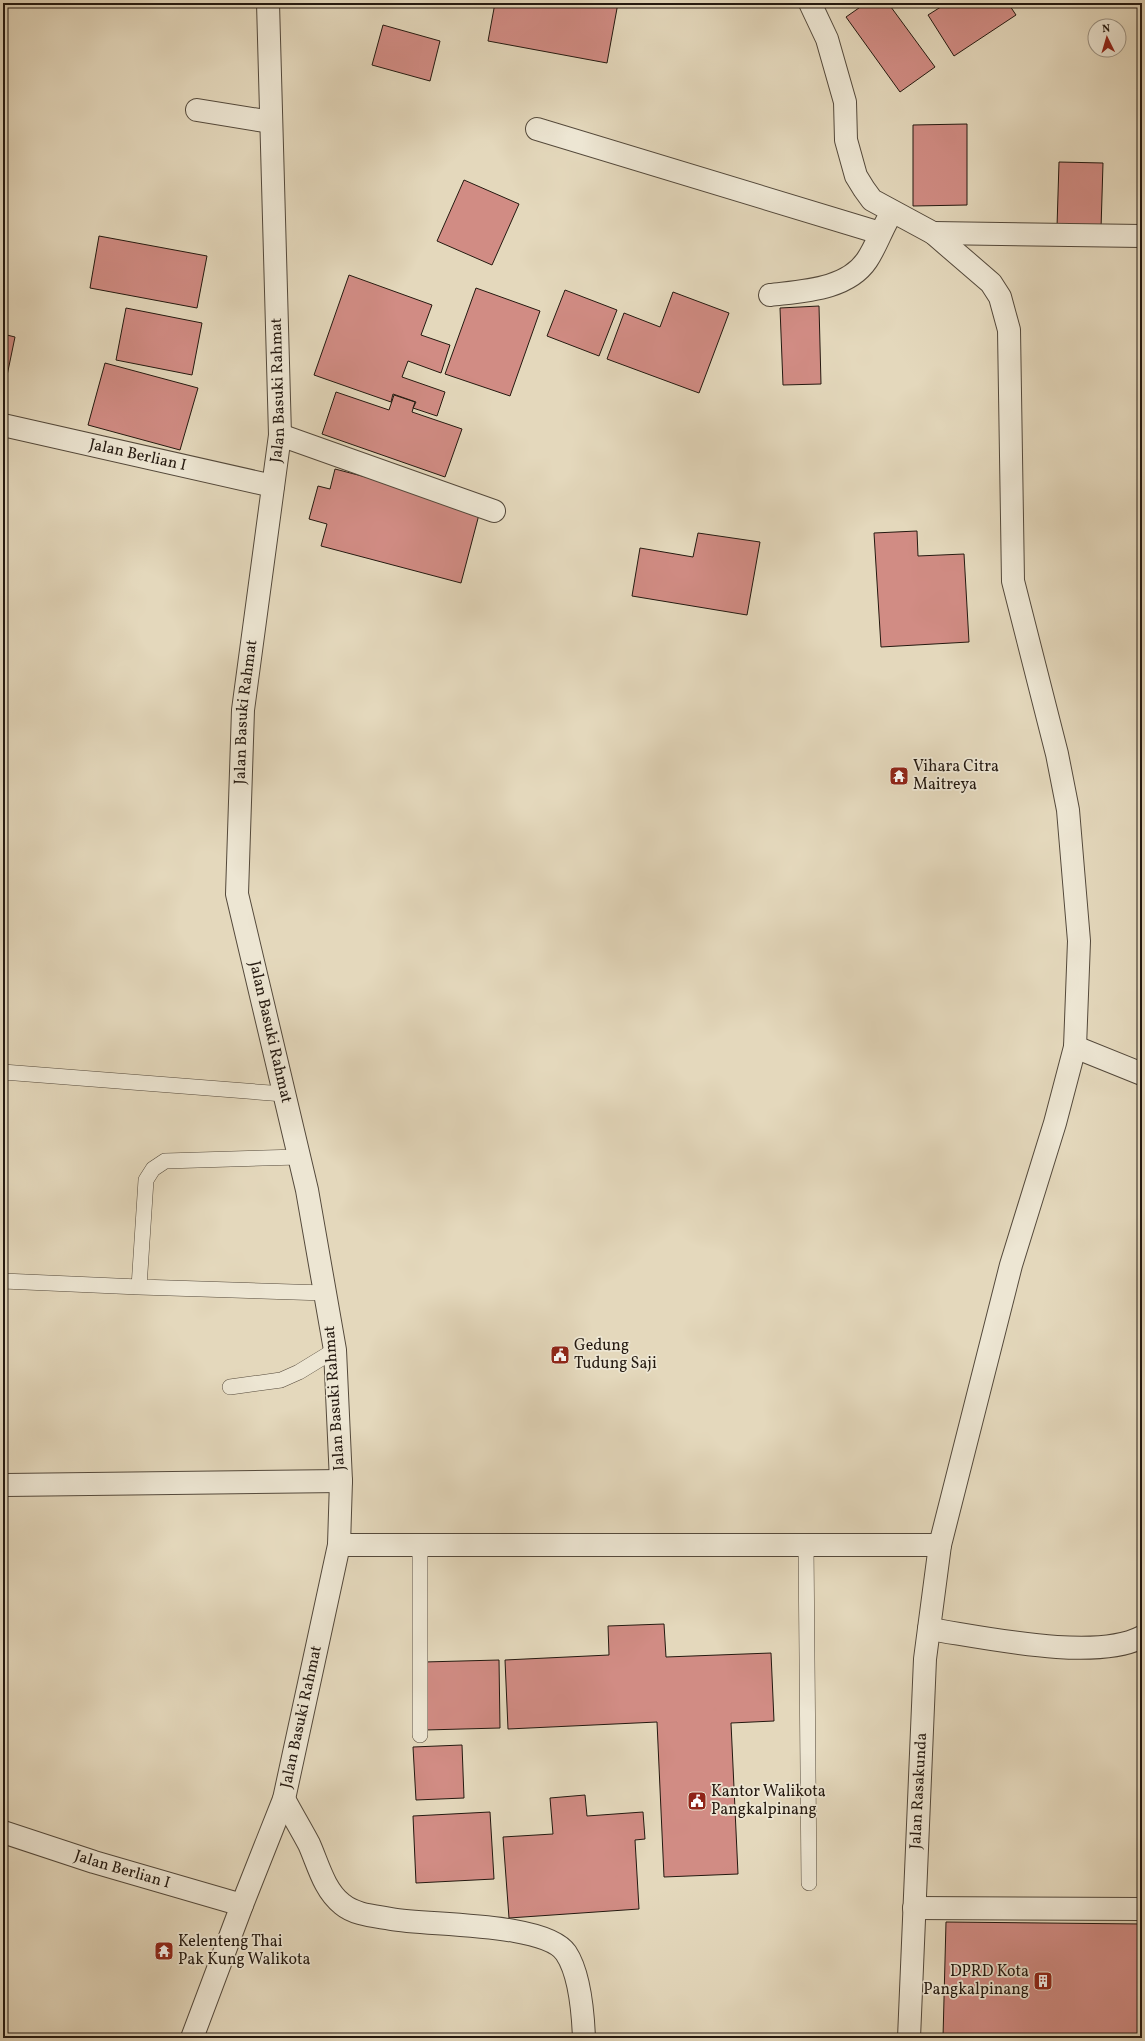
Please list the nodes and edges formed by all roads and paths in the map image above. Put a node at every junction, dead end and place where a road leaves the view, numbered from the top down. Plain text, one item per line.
1 (268, 3) edge
2 (819, 7) edge
3 (197, 110) dead end
4 (271, 122) junction
5 (537, 129) dead end
6 (892, 212) junction
7 (880, 233) junction
8 (933, 233) junction
9 (1142, 236) edge
10 (770, 294) dead end
11 (3, 424) edge
12 (280, 435) junction
13 (273, 486) junction
14 (494, 511) dead end
15 (1075, 1047) junction
16 (3, 1072) edge
17 (1142, 1074) edge
18 (284, 1094) junction
19 (299, 1157) junction
20 (3, 1280) edge
21 (139, 1287) junction
22 (325, 1293) junction
23 (335, 1350) junction
24 (230, 1387) dead end
25 (341, 1481) junction
26 (6, 1485) dead end
27 (420, 1544) junction
28 (339, 1545) junction
29 (806, 1545) junction
30 (940, 1545) junction
31 (929, 1629) junction
32 (1142, 1637) edge
33 (420, 1735) dead end
34 (284, 1799) junction
35 (3, 1832) edge
36 (809, 1883) dead end
37 (242, 1905) junction
38 (914, 1908) junction
39 (1142, 1909) edge
40 (192, 2038) edge
41 (584, 2038) edge
42 (908, 2038) edge

1 - 4 street, Jalan Basuki Rahmat
2 - 6 street
3 - 4 street
4 - 12 street, Jalan Basuki Rahmat
5 - 7 street
6 - 7 street
6 - 8 street
7 - 10 street
8 - 9 street
8 - 15 street, Jalan Rasakunda
11 - 13 street, Jalan Berlian I
12 - 13 street, Jalan Basuki Rahmat
12 - 14 street
13 - 18 street, Jalan Basuki Rahmat
15 - 17 street
15 - 30 street, Jalan Rasakunda
16 - 18 lane
18 - 19 street, Jalan Basuki Rahmat
19 - 21 lane
19 - 22 street, Jalan Basuki Rahmat
20 - 21 lane
21 - 22 lane
22 - 23 street, Jalan Basuki Rahmat
23 - 24 lane
23 - 25 street, Jalan Basuki Rahmat
25 - 26 street
25 - 28 street, Jalan Basuki Rahmat
27 - 28 street
27 - 29 street
27 - 33 lane
28 - 34 street, Jalan Basuki Rahmat
29 - 30 street
29 - 36 lane
30 - 31 street, Jalan Rasakunda
31 - 32 street
31 - 38 street, Jalan Rasakunda
34 - 37 street, Jalan Basuki Rahmat
34 - 41 street
35 - 37 street, Jalan Berlian I
37 - 40 street, Jalan Basuki Rahmat
38 - 39 street
38 - 42 street, Jalan Rasakunda

